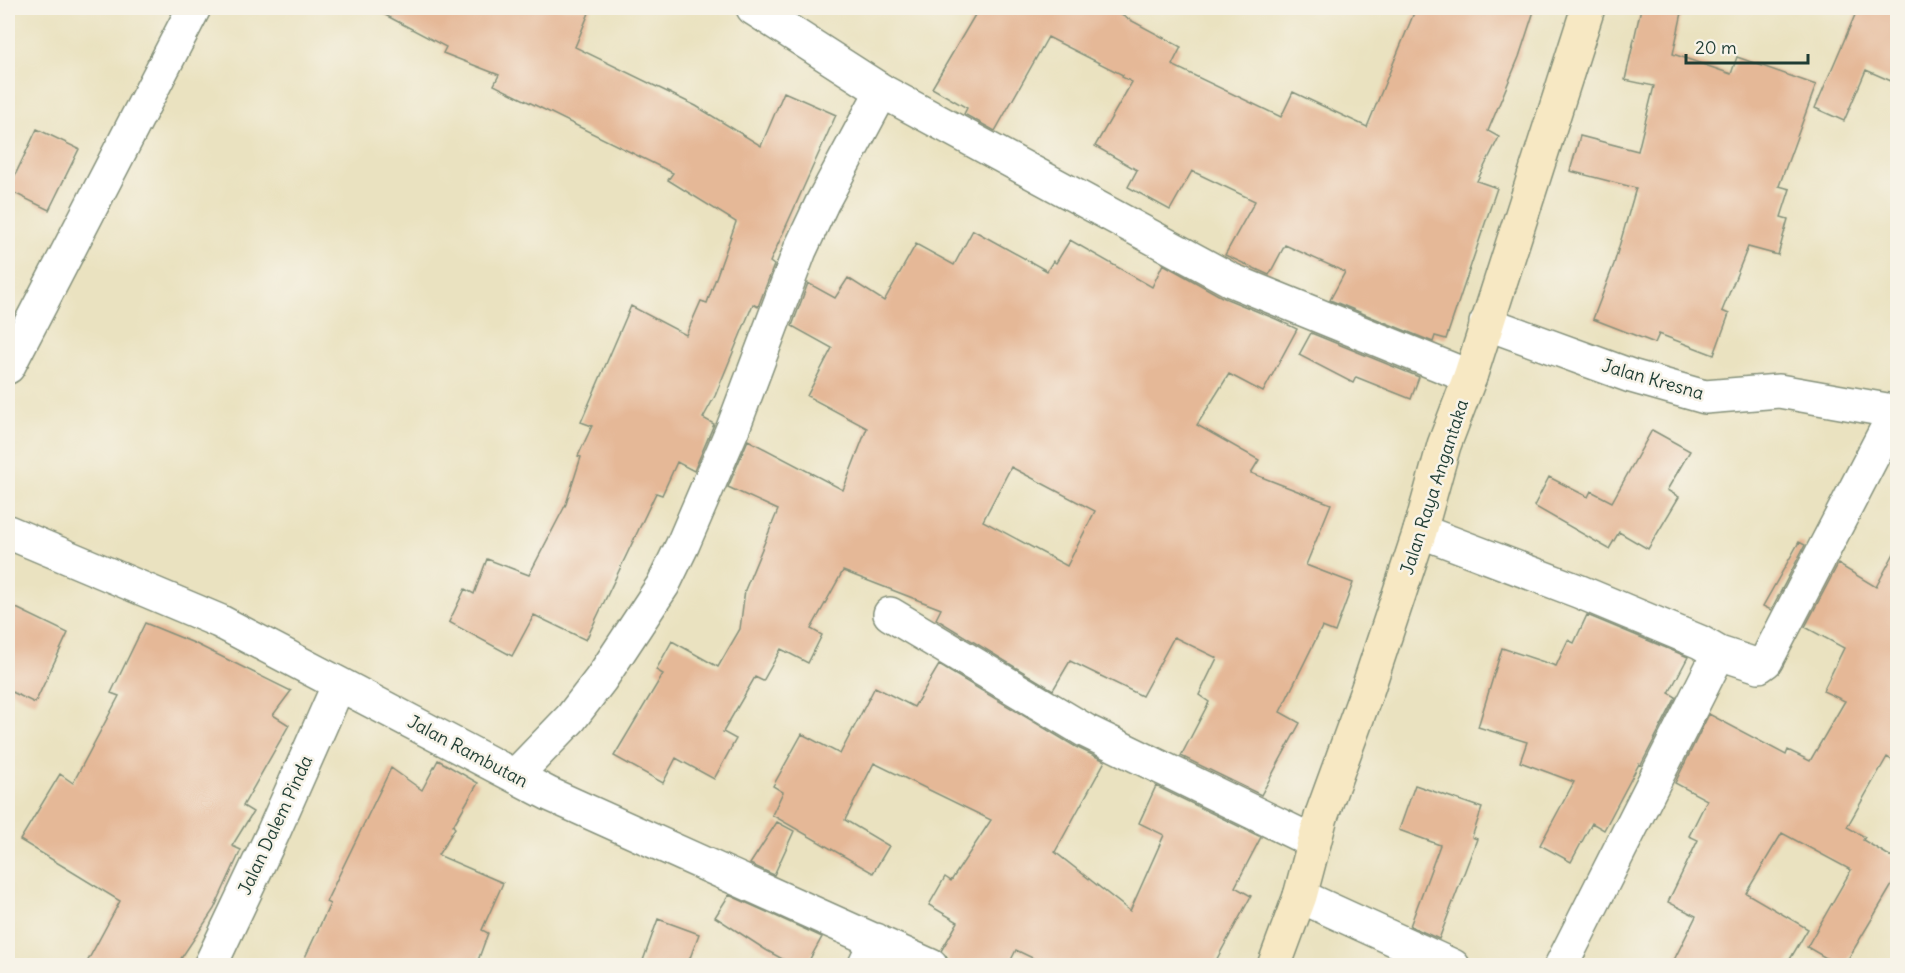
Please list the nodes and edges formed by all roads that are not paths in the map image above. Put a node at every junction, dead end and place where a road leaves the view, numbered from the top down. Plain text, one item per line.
1 (194, 8) edge
2 (753, 8) edge
3 (1588, 8) edge
4 (882, 91) junction
5 (1486, 323) junction
6 (8, 368) edge
7 (1470, 377) junction
8 (1897, 412) edge
9 (1420, 531) junction
10 (8, 532) edge
11 (890, 614) dead end
12 (1719, 653) junction
13 (339, 684) junction
14 (514, 776) junction
15 (1314, 842) junction
16 (1300, 896) junction
17 (870, 953) edge
18 (210, 966) edge
19 (931, 966) edge
20 (1274, 966) edge
21 (1453, 966) edge
22 (1561, 966) edge

1 - 6 street
2 - 4 street
3 - 5 main road, Jalan Raya Angantaka
4 - 7 street
4 - 14 street
5 - 7 main road, Jalan Raya Angantaka
5 - 8 street, Jalan Kresna
7 - 9 main road, Jalan Raya Angantaka
8 - 12 street
9 - 12 street
9 - 15 main road, Jalan Raya Angantaka
10 - 13 street, Jalan Rambutan
11 - 15 street
12 - 22 street
13 - 14 street, Jalan Rambutan
13 - 18 street, Jalan Dalem Pinda
14 - 17 street, Jalan Rambutan
15 - 16 main road, Jalan Raya Angantaka
16 - 20 main road, Jalan Raya Angantaka
16 - 21 street
17 - 19 street, Jalan Rambutan

